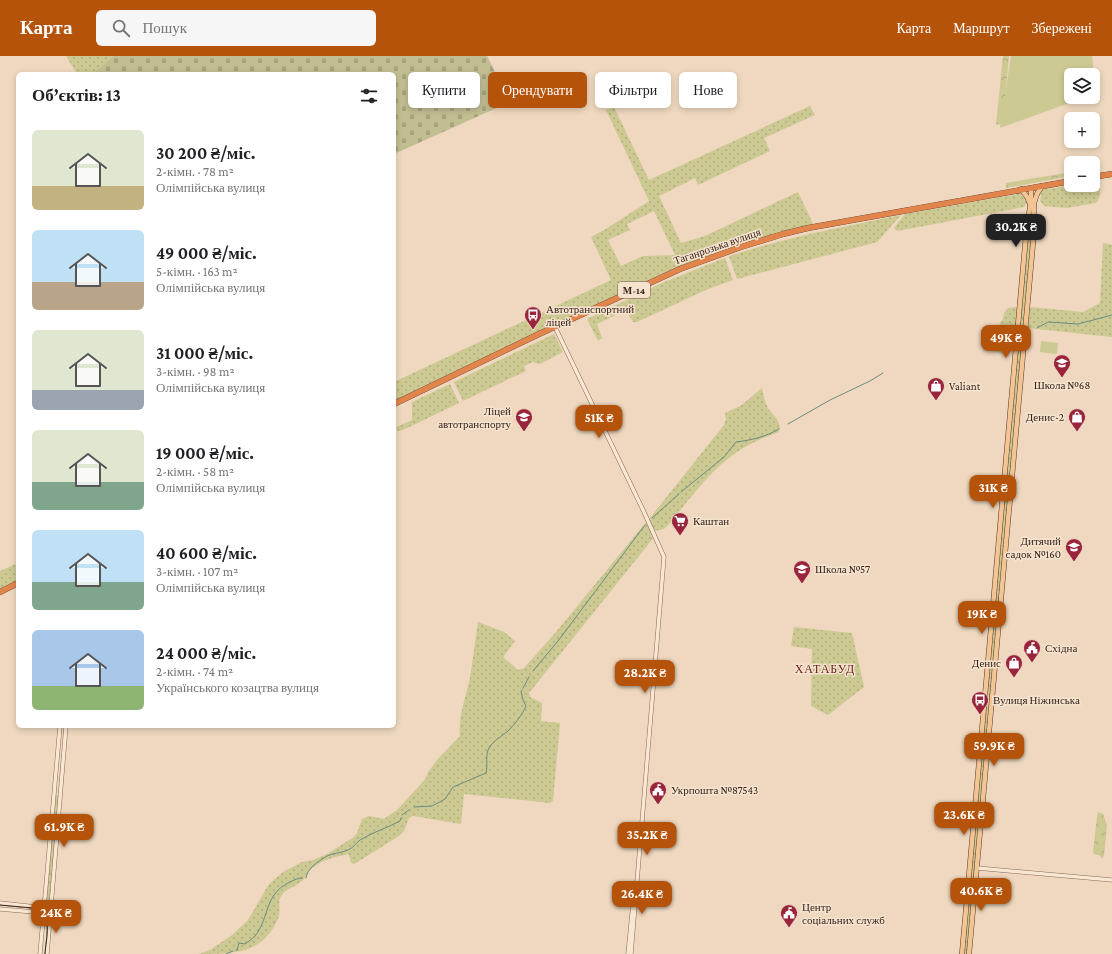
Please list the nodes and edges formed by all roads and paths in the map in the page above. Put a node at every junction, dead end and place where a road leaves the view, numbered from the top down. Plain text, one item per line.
1 (1112, 174) edge
2 (1100, 176) edge
3 (1064, 182) edge
4 (1042, 186) junction
5 (1032, 188) junction
6 (1021, 189) junction
7 (1032, 205) junction
8 (1029, 211) junction
9 (1035, 211) junction
10 (1022, 274) junction
11 (1030, 274) junction
12 (555, 327) junction
13 (396, 403) edge
14 (1007, 446) junction
15 (1014, 447) junction
16 (16, 584) edge
17 (0, 592) edge
18 (984, 698) junction
19 (992, 699) junction
20 (60, 728) edge
21 (66, 728) edge
22 (55, 783) junction
23 (62, 783) junction
24 (969, 868) junction
25 (977, 868) junction
26 (1112, 880) edge
27 (0, 903) edge
28 (45, 907) junction
29 (0, 909) edge
30 (51, 911) junction
31 (44, 913) junction
32 (40, 954) edge
33 (47, 954) edge
34 (630, 954) edge
35 (962, 954) edge
36 (969, 954) edge

1 - 2 highway
3 - 4 highway, Таганрозька вулиця / М-14
4 - 5 highway, Таганрозька вулиця / М-14
4 - 7 main road
5 - 6 highway, Таганрозька вулиця / М-14
5 - 7 main road
6 - 7 main road
6 - 12 highway, Таганрозька вулиця / М-14
7 - 8 main road
7 - 9 main road
8 - 9 main road
8 - 10 main road
9 - 11 main road
10 - 11 main road
10 - 14 main road
11 - 15 main road
12 - 13 highway, Таганрозька вулиця / М-14
12 - 34 street
14 - 15 main road
14 - 18 main road
15 - 19 main road
16 - 17 highway
18 - 19 main road
18 - 24 main road
19 - 25 main road
20 - 22 street
21 - 23 street
22 - 23 street
22 - 28 street
23 - 30 street
24 - 25 main road
24 - 35 main road
25 - 26 street
25 - 36 main road
27 - 28 street
27 - 29 street
28 - 30 street
28 - 31 street
29 - 31 street
30 - 31 street
30 - 33 street
31 - 32 street

